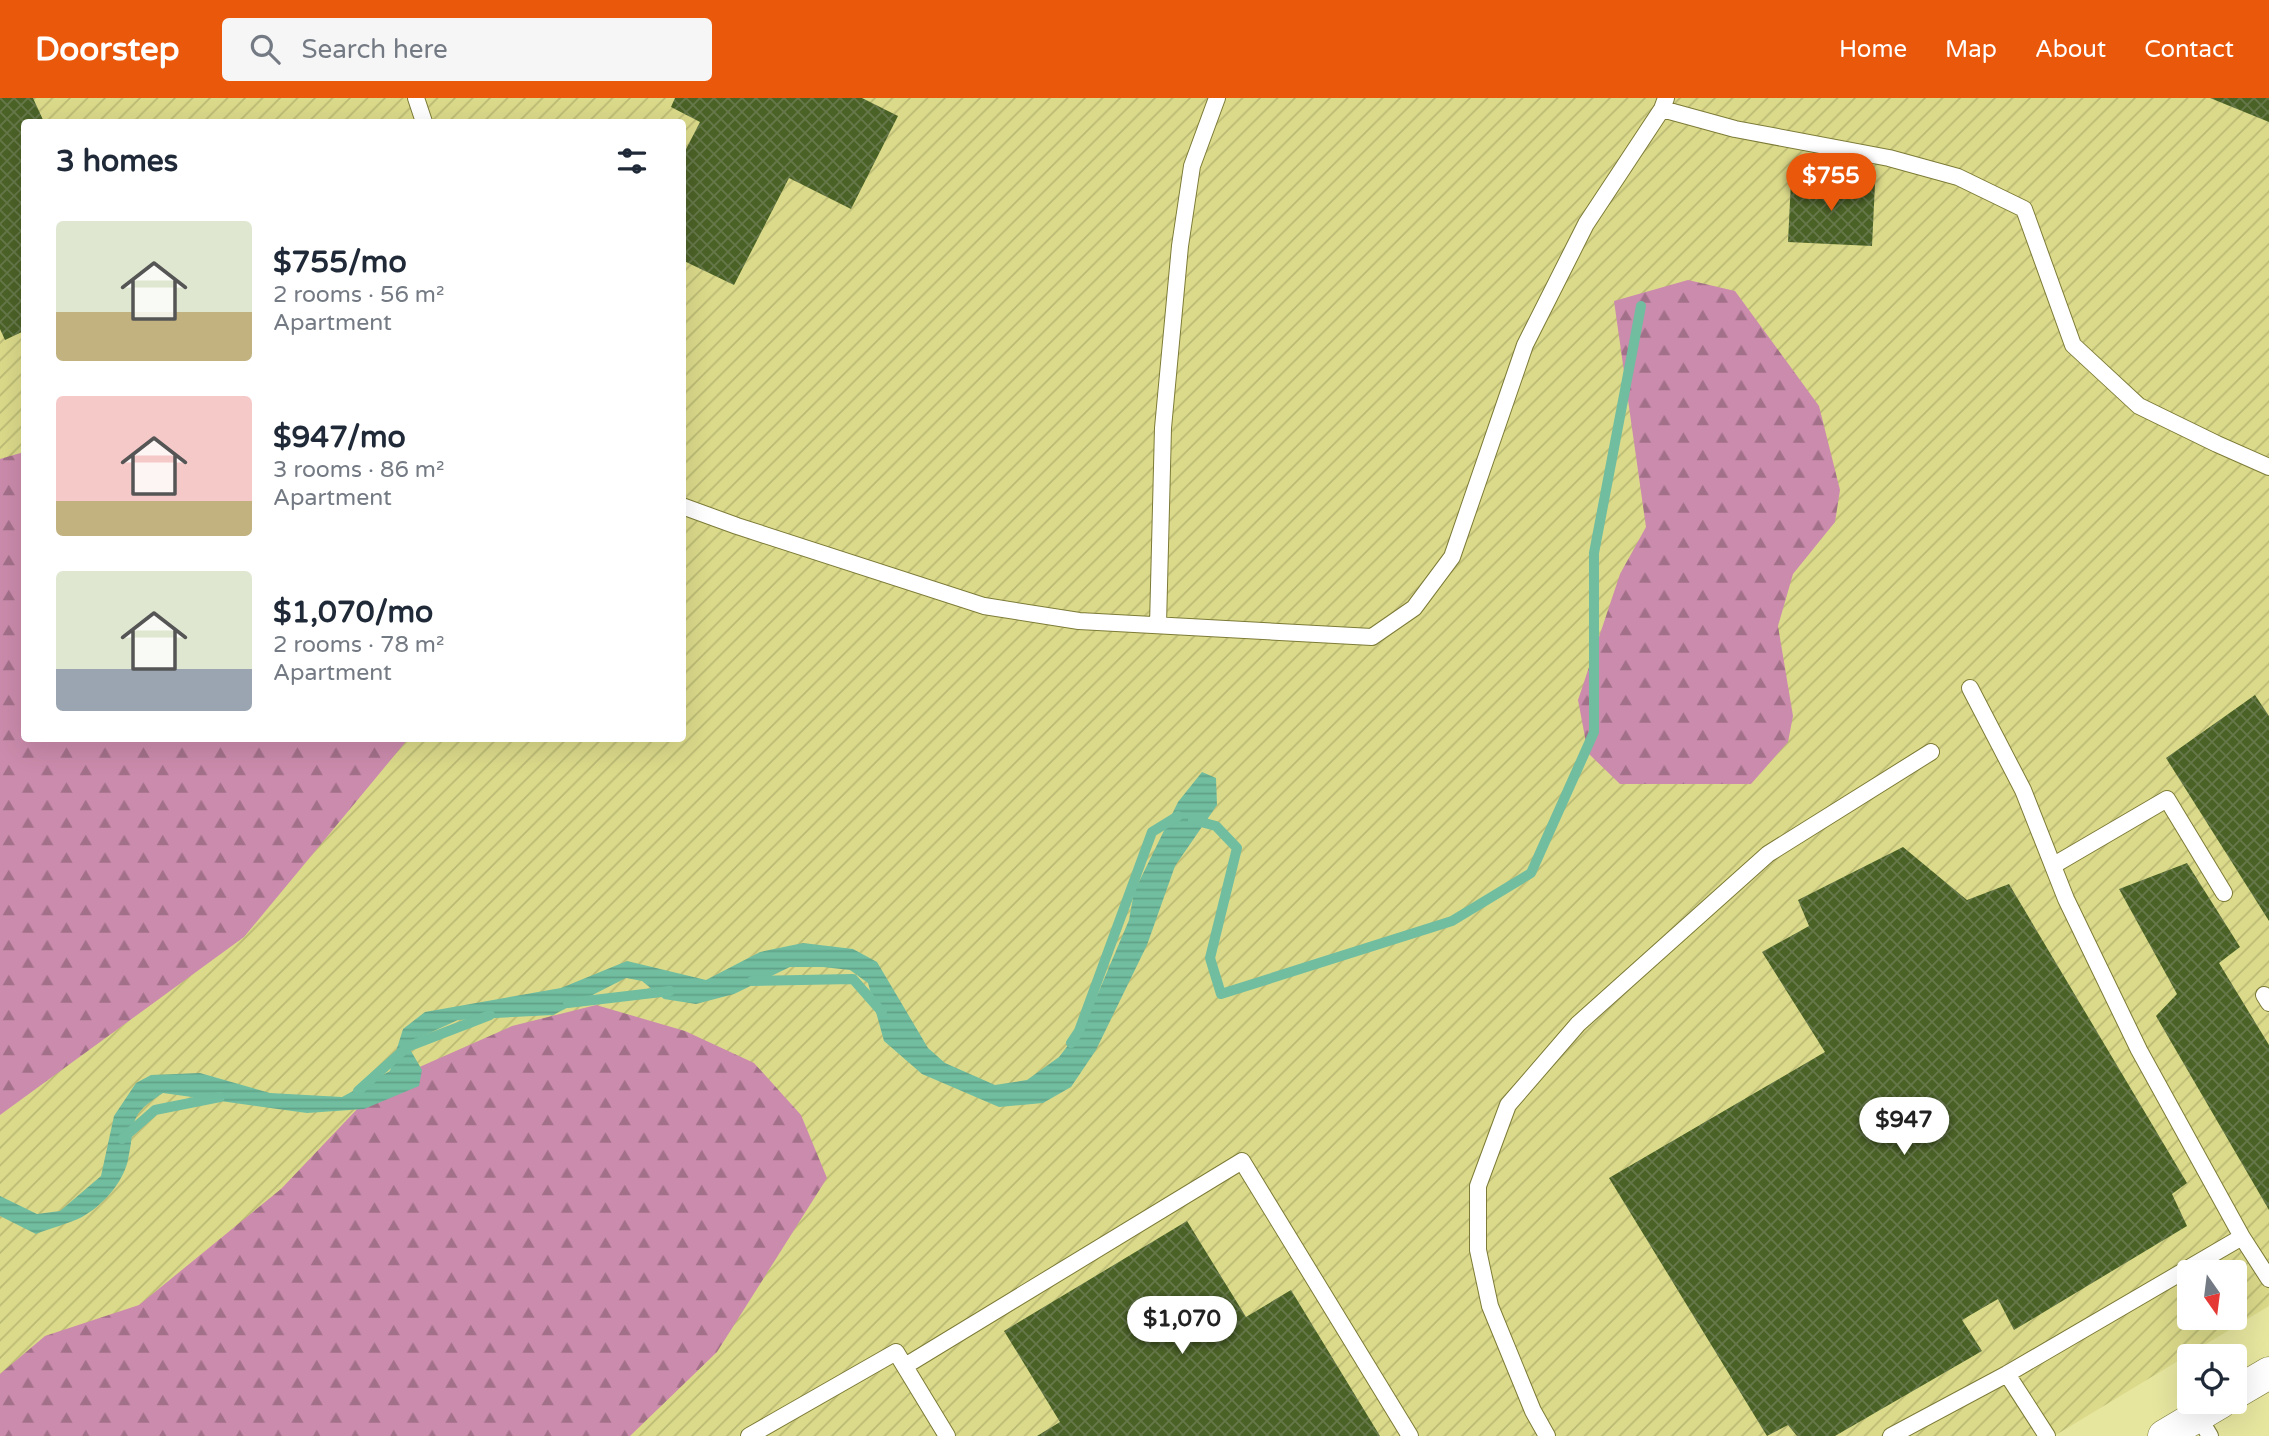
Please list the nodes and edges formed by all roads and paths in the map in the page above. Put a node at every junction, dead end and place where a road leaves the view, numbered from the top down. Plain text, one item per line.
1 (416, 98) edge
2 (1217, 98) edge
3 (1664, 104) edge
4 (423, 119) edge
5 (2269, 467) edge
6 (686, 507) edge
7 (1158, 625) junction
8 (1970, 688) dead end
9 (1931, 752) dead end
10 (2054, 865) junction
11 (2224, 893) dead end
12 (2242, 1237) junction
13 (2269, 1279) edge
14 (905, 1366) junction
15 (2269, 1373) edge
16 (2007, 1374) junction
17 (2247, 1386) edge
18 (2210, 1418) edge
19 (749, 1436) edge
20 (947, 1436) edge
21 (1409, 1436) edge
22 (1548, 1436) edge
23 (1891, 1436) edge
24 (2047, 1436) edge
25 (2164, 1436) edge

1 - 4 lane
2 - 7 lane
3 - 5 lane
3 - 7 lane
6 - 7 lane
8 - 10 lane
9 - 22 lane
10 - 11 lane
10 - 12 lane
12 - 13 lane
12 - 16 lane
14 - 19 lane
14 - 20 lane
14 - 21 lane
15 - 17 street
16 - 23 lane
16 - 24 lane
18 - 25 street

